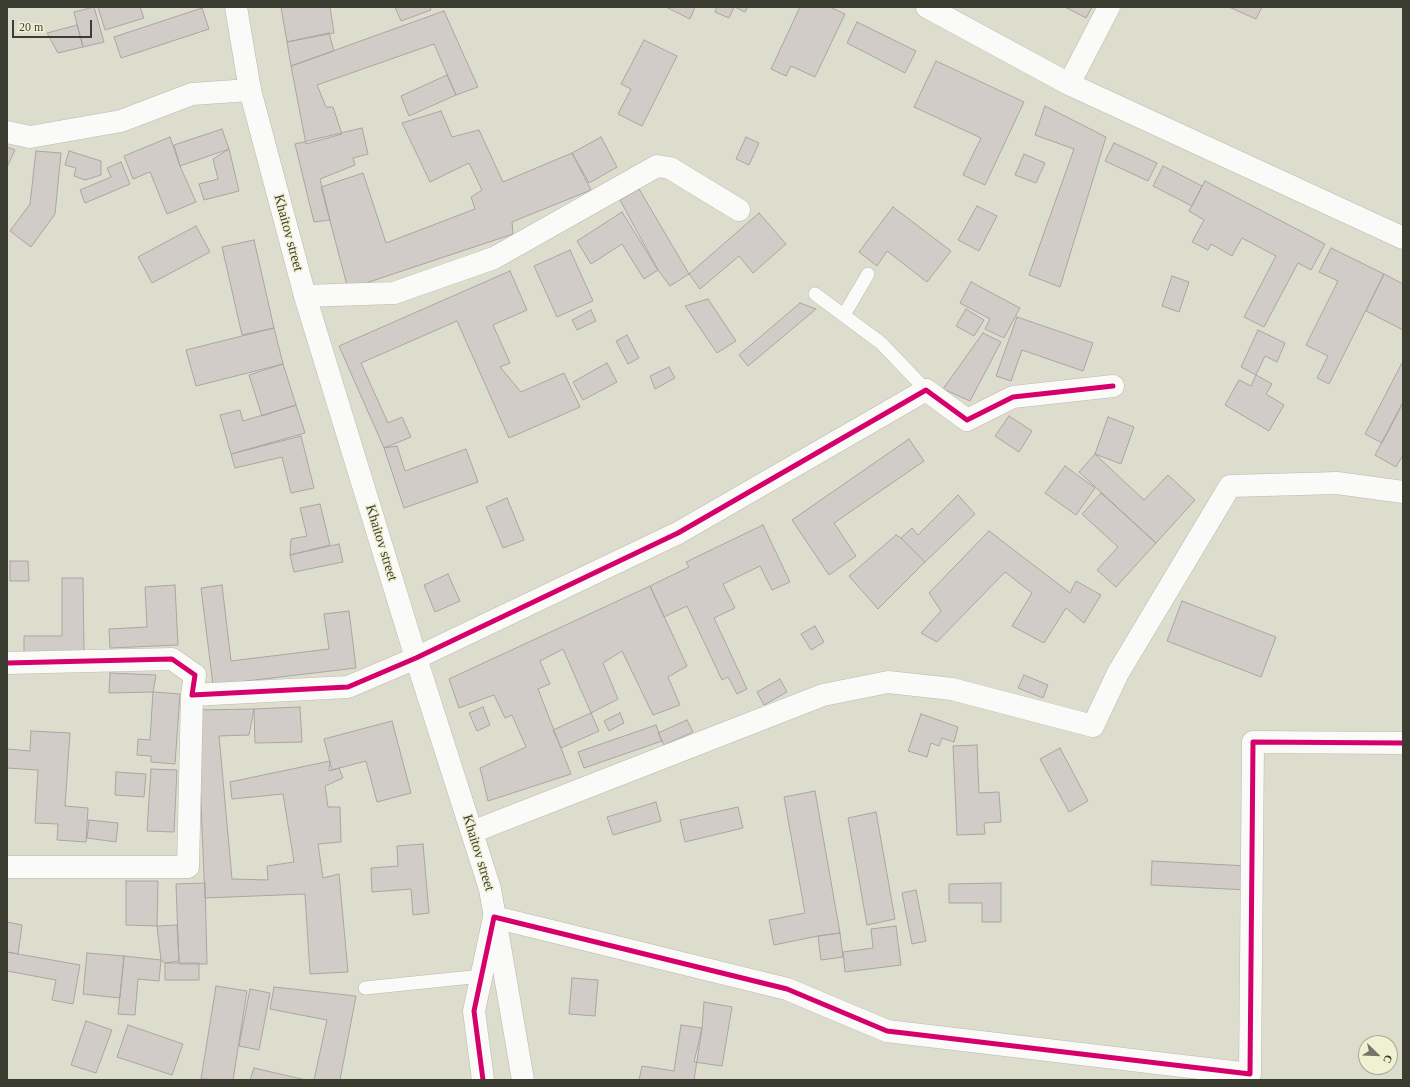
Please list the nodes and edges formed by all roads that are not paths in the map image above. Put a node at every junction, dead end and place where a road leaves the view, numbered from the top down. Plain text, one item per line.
1 (236, 7) edge
2 (927, 7) edge
3 (1109, 7) edge
4 (1069, 84) junction
5 (250, 90) junction
6 (7, 132) edge
7 (739, 210) dead end
8 (1403, 238) edge
9 (868, 274) dead end
10 (815, 294) dead end
11 (305, 296) junction
12 (844, 315) junction
13 (1113, 386) dead end
14 (926, 390) junction
15 (1403, 492) edge
16 (416, 658) junction
17 (7, 663) edge
18 (192, 695) junction
19 (1403, 743) edge
20 (472, 832) junction
21 (7, 867) edge
22 (494, 917) junction
23 (482, 976) junction
24 (365, 988) dead end
25 (1249, 1077) edge
26 (483, 1080) edge
27 (523, 1080) edge

1 - 5 street, Khaitov street
2 - 4 street
3 - 4 street
4 - 8 street
5 - 6 street
5 - 11 street, Khaitov street
7 - 11 street
9 - 12 lane
10 - 12 lane
11 - 16 street, Khaitov street
12 - 14 lane
13 - 14 street
14 - 16 street
15 - 20 street
16 - 18 street
16 - 20 street, Khaitov street
17 - 18 street
18 - 21 street
19 - 25 street
20 - 22 street, Khaitov street
22 - 23 street
22 - 25 street
22 - 27 street, Khaitov street
23 - 24 lane
23 - 26 street

